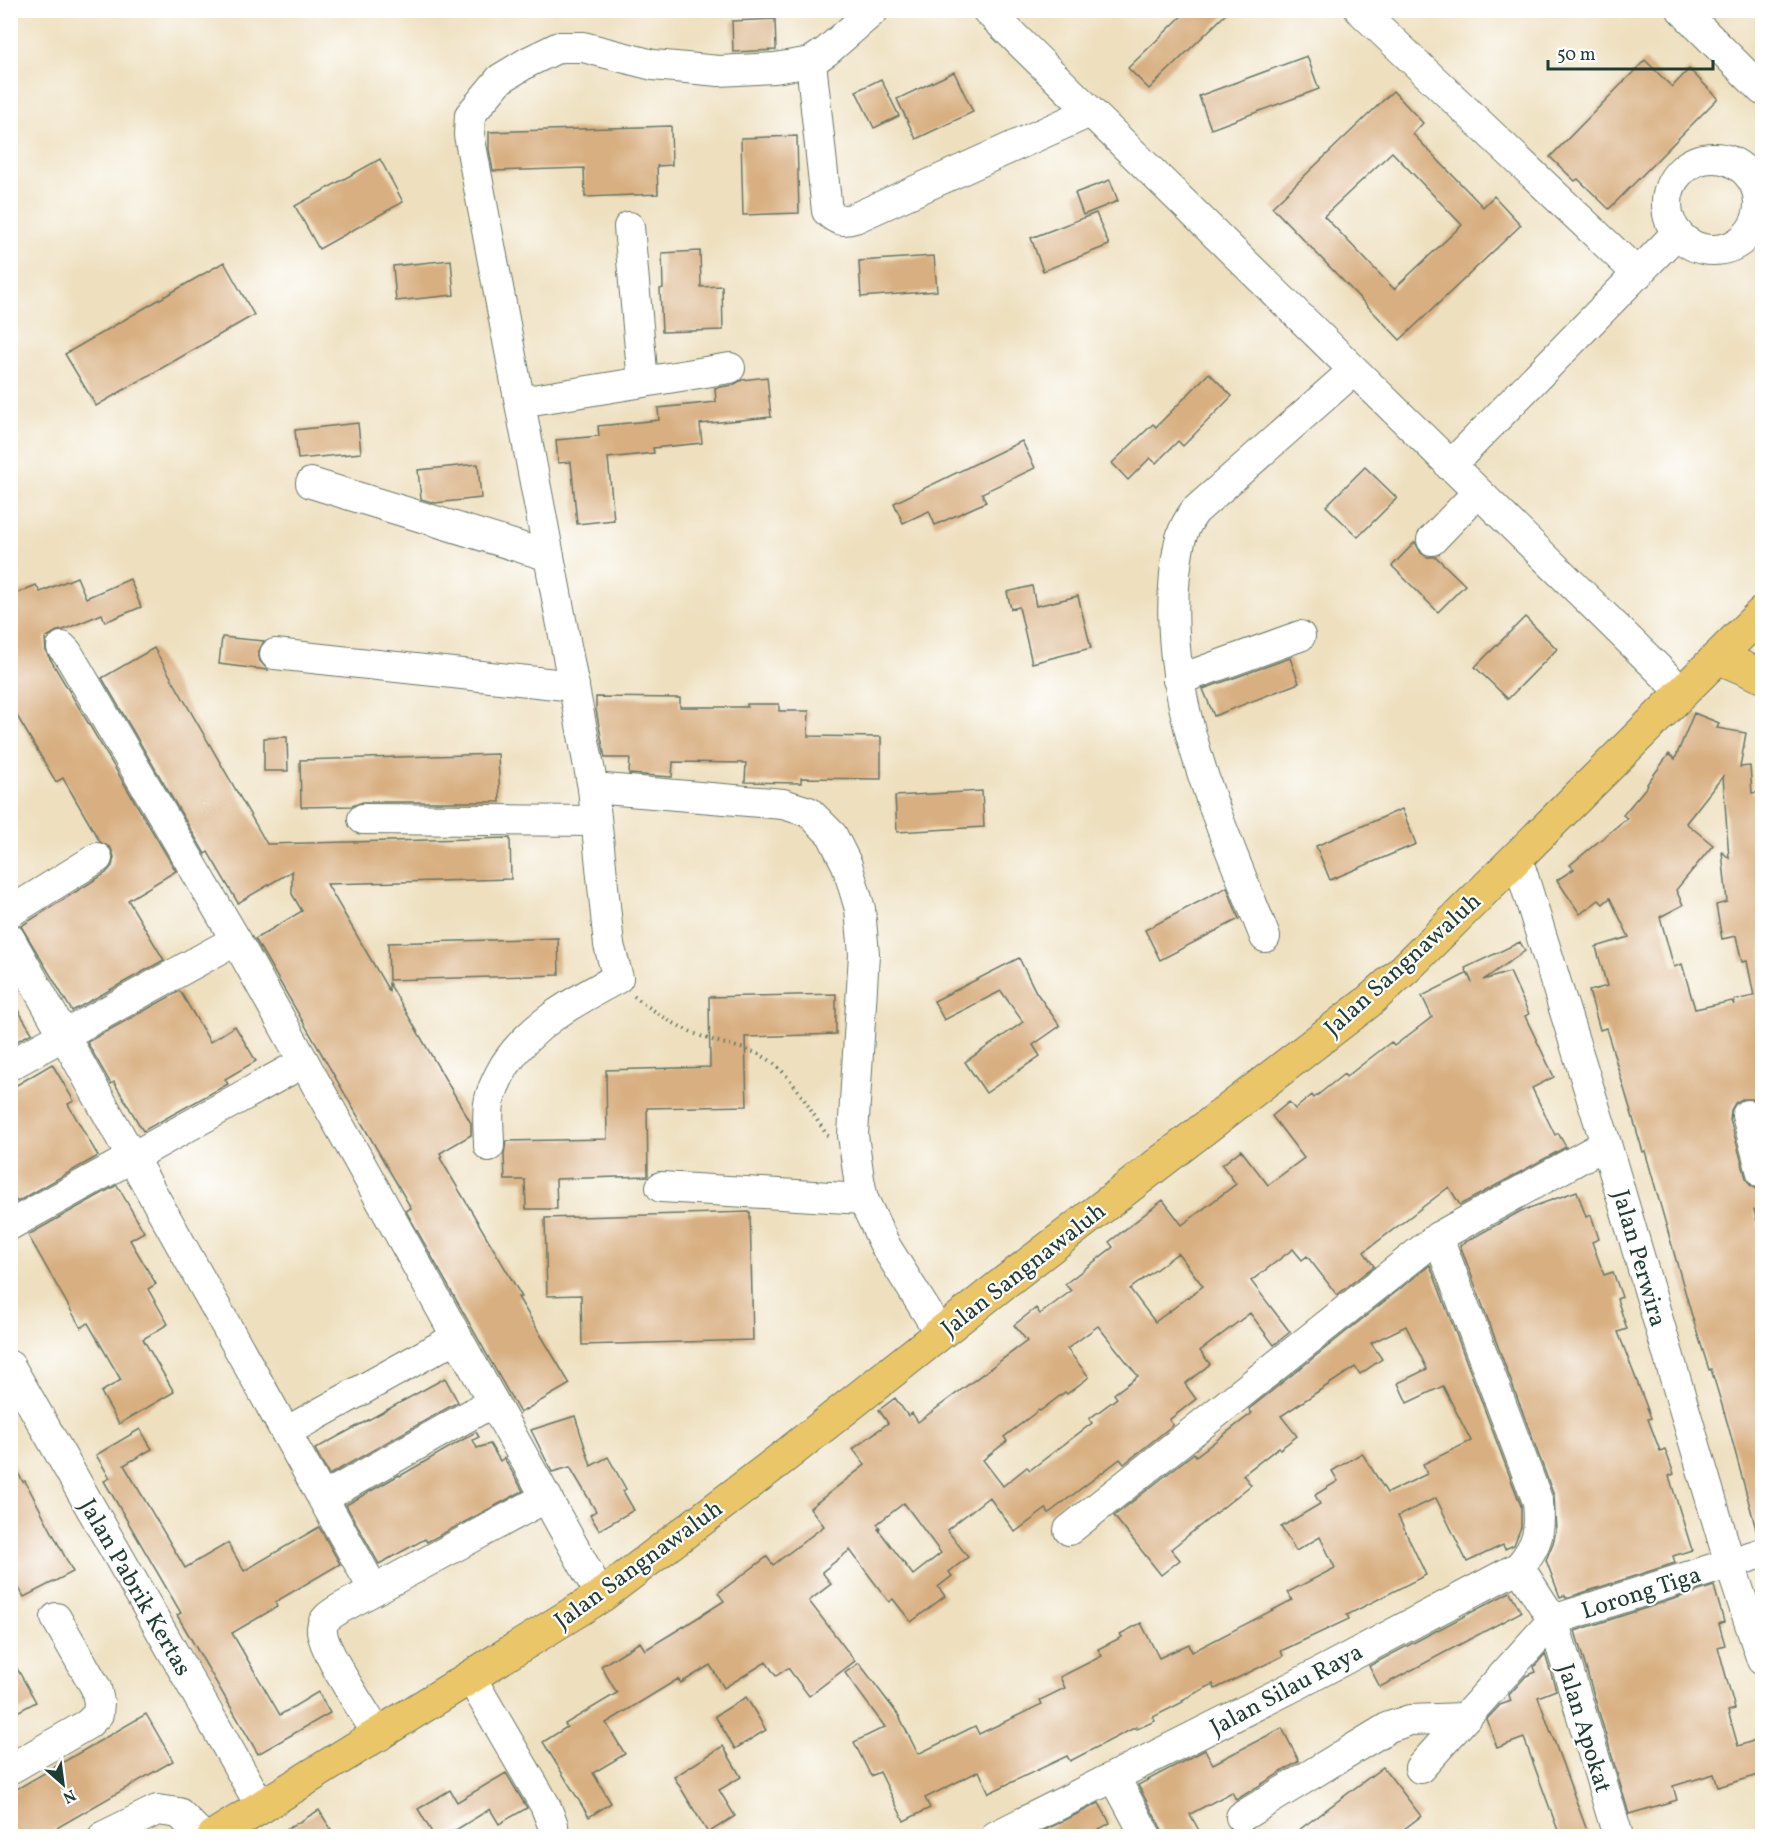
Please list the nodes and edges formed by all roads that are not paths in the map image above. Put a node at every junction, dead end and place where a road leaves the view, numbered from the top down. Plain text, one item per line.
1 (874, 10) edge
2 (987, 10) edge
3 (1360, 10) edge
4 (1682, 10) edge
5 (811, 62) junction
6 (1762, 90) edge
7 (1090, 112) junction
8 (1754, 162) edge
9 (629, 227) dead end
10 (1677, 234) junction
11 (1754, 245) edge
12 (1638, 274) junction
13 (730, 368) dead end
14 (1353, 371) junction
15 (642, 382) junction
16 (520, 402) junction
17 (1450, 466) junction
18 (311, 483) dead end
19 (1477, 493) junction
20 (1432, 540) dead end
21 (549, 556) junction
22 (1762, 613) edge
23 (1300, 636) dead end
24 (62, 647) dead end
25 (275, 654) dead end
26 (1718, 657) junction
27 (1762, 676) edge
28 (1178, 680) junction
29 (573, 686) junction
30 (1682, 692) junction
31 (592, 788) junction
32 (363, 819) dead end
33 (596, 821) junction
34 (1517, 857) junction
35 (97, 858) dead end
36 (10, 912) edge
37 (1265, 937) dead end
38 (10, 939) edge
39 (237, 940) junction
40 (65, 1034) junction
41 (304, 1062) junction
42 (10, 1065) edge
43 (1747, 1115) dead end
44 (1606, 1144) junction
45 (489, 1146) dead end
46 (133, 1156) junction
47 (1762, 1173) edge
48 (661, 1187) dead end
49 (863, 1199) junction
50 (10, 1225) edge
51 (1438, 1237) junction
52 (940, 1333) junction
53 (458, 1337) junction
54 (10, 1366) edge
55 (493, 1402) junction
56 (286, 1432) junction
57 (547, 1497) junction
58 (323, 1498) junction
59 (1069, 1530) dead end
60 (1762, 1553) edge
61 (1730, 1563) junction
62 (1518, 1567) junction
63 (374, 1590) junction
64 (601, 1596) junction
65 (56, 1618) dead end
66 (1553, 1620) junction
67 (1762, 1660) edge
68 (471, 1678) junction
69 (1462, 1719) junction
70 (379, 1736) junction
71 (1420, 1768) dead end
72 (10, 1769) edge
73 (1115, 1778) junction
74 (262, 1808) junction
75 (1240, 1817) dead end
76 (219, 1835) edge
77 (104, 1836) edge
78 (554, 1836) edge
79 (996, 1836) edge
80 (1146, 1836) edge
81 (1618, 1836) edge

1 - 5 street
2 - 7 street
3 - 12 street
4 - 6 street
5 - 7 street
5 - 16 street
7 - 14 street
8 - 10 street
8 - 11 street
9 - 15 street
10 - 11 street
10 - 12 street
12 - 17 street
13 - 15 street
14 - 17 street
14 - 28 street
15 - 16 street
16 - 21 street
17 - 19 street
18 - 21 street
19 - 20 street
19 - 30 street
21 - 29 street
22 - 26 main road, Jalan Sangnawaluh
23 - 28 street
24 - 39 street
25 - 29 street
26 - 27 main road
26 - 30 main road, Jalan Sangnawaluh
28 - 37 street
29 - 31 street
30 - 34 main road, Jalan Sangnawaluh
31 - 33 street
31 - 49 street
32 - 33 street
33 - 45 street
34 - 44 street, Jalan Perwira
34 - 52 main road, Jalan Sangnawaluh
35 - 36 street
38 - 40 street
39 - 40 street
39 - 41 street
40 - 42 street
40 - 46 street
41 - 46 street
41 - 53 street
43 - 47 street
44 - 51 street
44 - 61 street, Jalan Perwira
46 - 50 street
46 - 56 street
48 - 49 street
49 - 52 street
51 - 59 street
51 - 62 street
52 - 64 main road, Jalan Sangnawaluh
53 - 55 street
53 - 56 street
54 - 74 street, Jalan Pabrik Kertas
55 - 57 street
55 - 58 street
56 - 58 street
57 - 63 street
57 - 64 street
58 - 63 street
60 - 61 street, Lorong Tiga
61 - 66 street, Lorong Tiga
61 - 67 street, Jalan Perwira
62 - 66 street
62 - 73 street, Jalan Silau Raya
63 - 70 street
64 - 68 main road, Jalan Sangnawaluh
65 - 72 street
66 - 69 street
66 - 81 street, Jalan Apokat
68 - 70 main road, Jalan Sangnawaluh
68 - 78 street
69 - 71 street
69 - 75 street
70 - 74 main road, Jalan Sangnawaluh
73 - 79 street, Jalan Silau Raya
73 - 80 street
74 - 76 main road, Jalan Sangnawaluh
76 - 77 street

